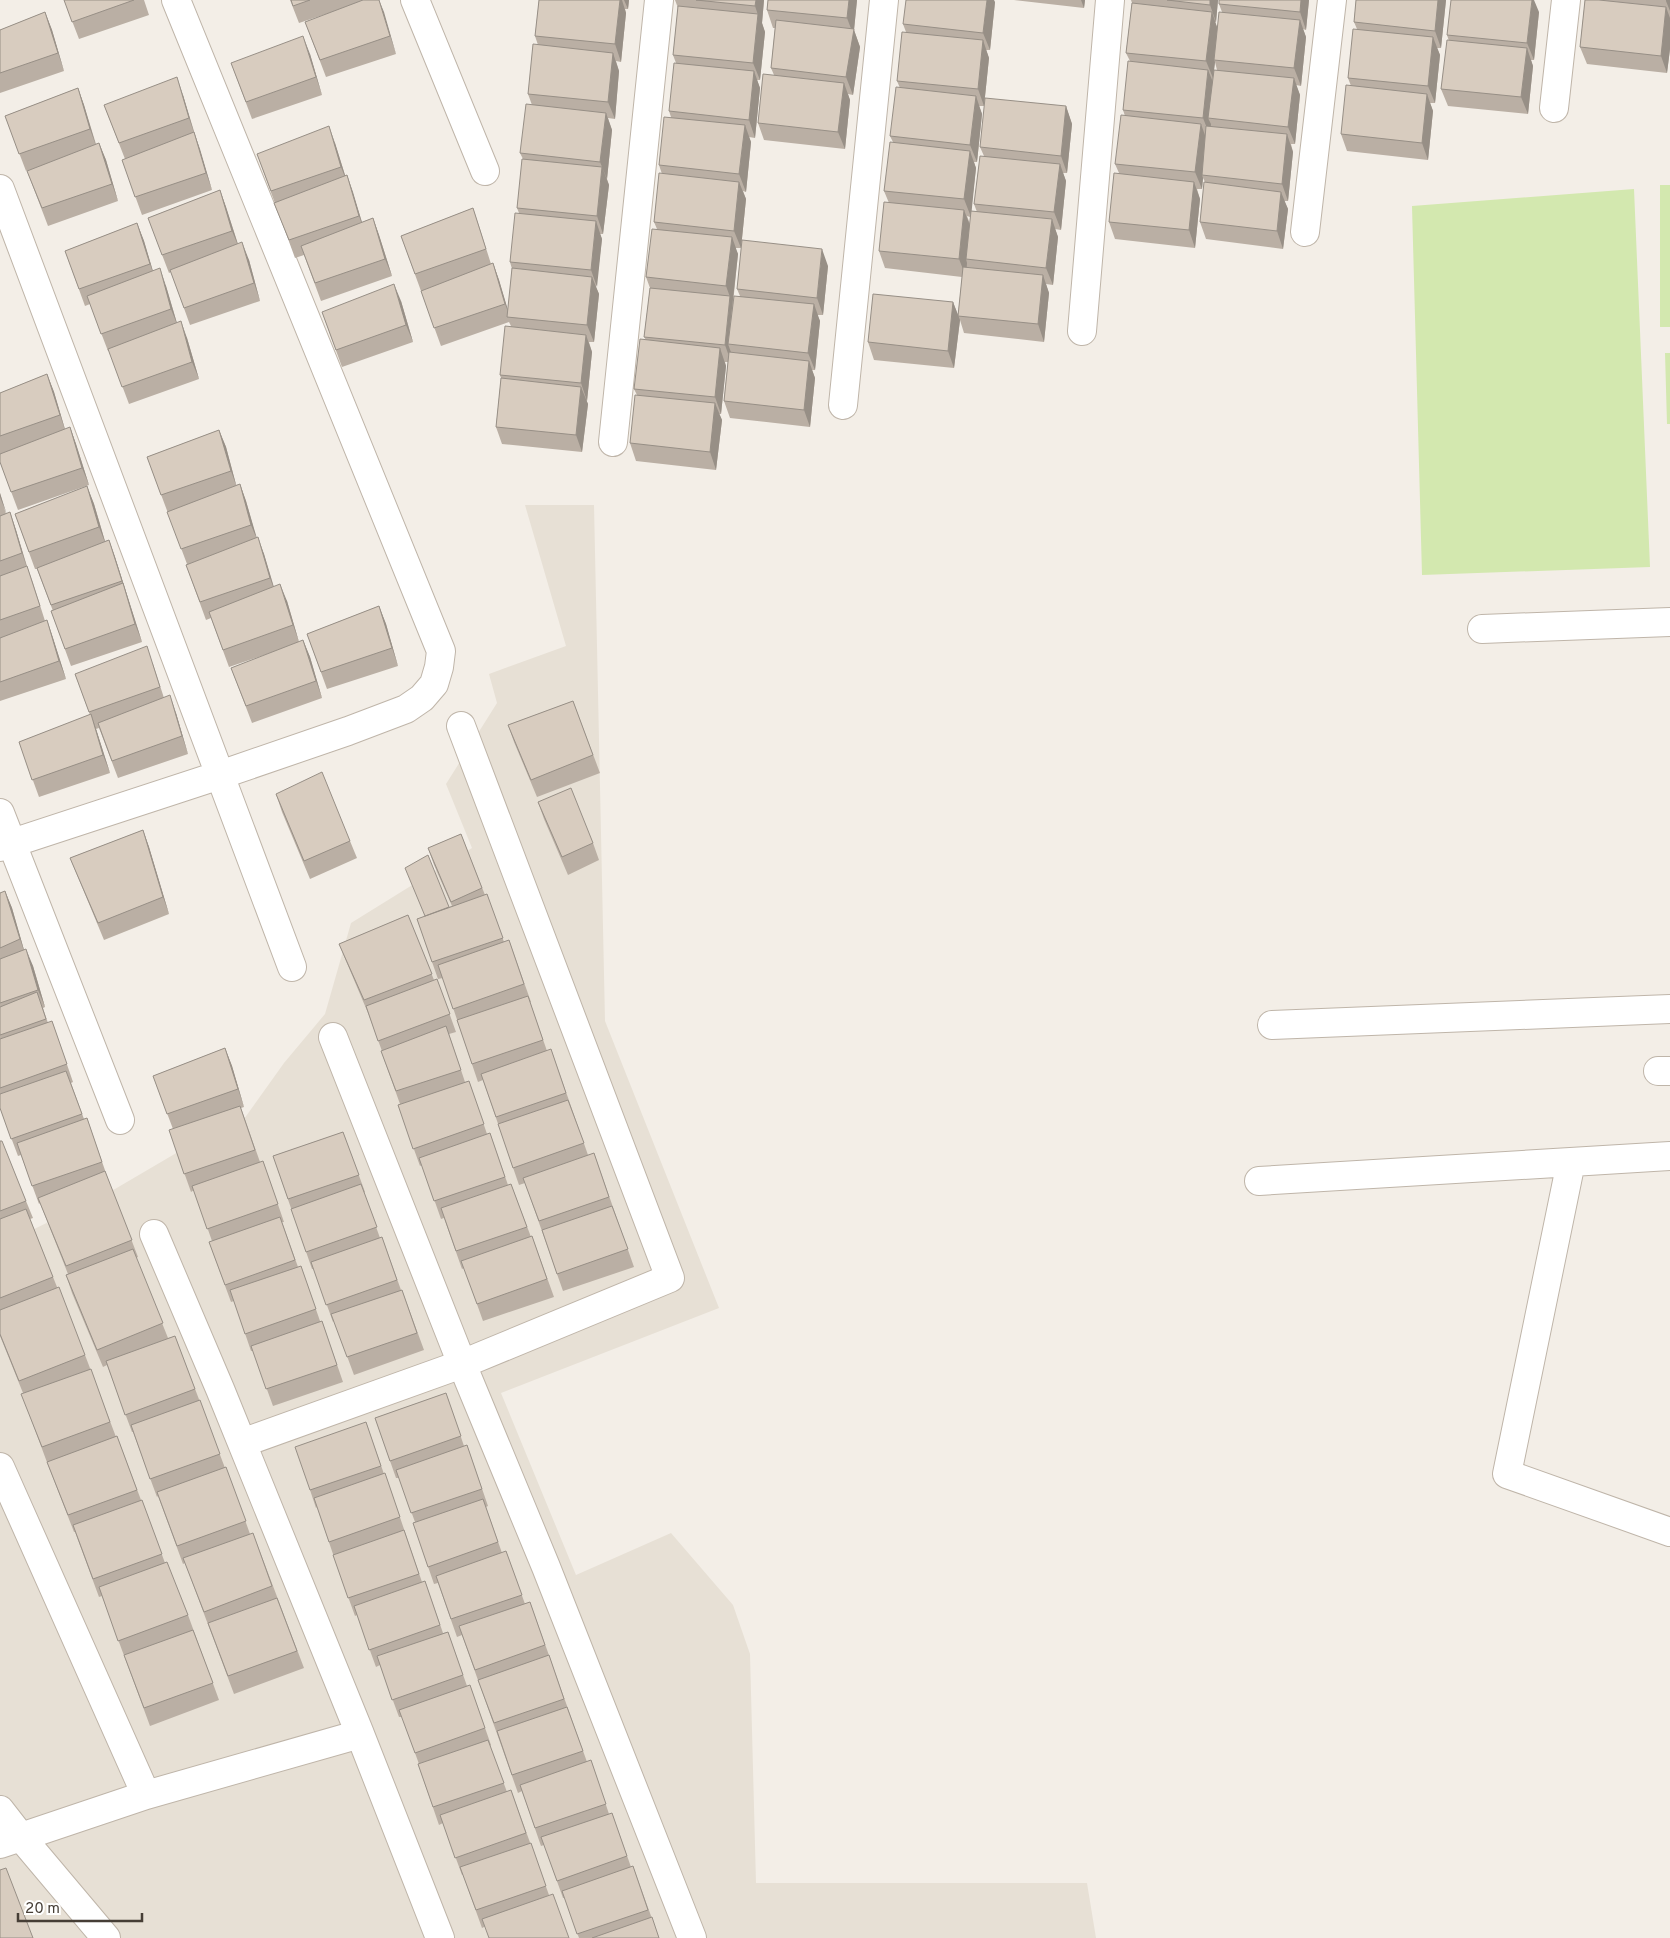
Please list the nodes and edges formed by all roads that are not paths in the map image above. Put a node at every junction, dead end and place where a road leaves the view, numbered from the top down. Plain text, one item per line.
1 (176, 0) edge
2 (415, 0) edge
3 (660, 0) edge
4 (884, 0) edge
5 (1110, 0) edge
6 (1332, 0) edge
7 (1566, 0) edge
8 (1554, 108) dead end
9 (485, 171) dead end
10 (0, 189) edge
11 (1305, 232) dead end
12 (1082, 331) dead end
13 (843, 405) dead end
14 (613, 442) dead end
15 (1670, 622) edge
16 (1482, 629) dead end
17 (461, 726) dead end
18 (220, 775) junction
19 (0, 813) edge
20 (6, 845) edge
21 (292, 968) dead end
22 (1670, 1009) edge
23 (1272, 1025) dead end
24 (332, 1037) dead end
25 (120, 1120) dead end
26 (1670, 1156) edge
27 (1571, 1162) junction
28 (1259, 1181) dead end
29 (154, 1234) dead end
30 (462, 1364) junction
31 (242, 1443) junction
32 (0, 1467) edge
33 (1670, 1532) edge
34 (360, 1734) junction
35 (146, 1795) junction
36 (0, 1810) edge
37 (10, 1841) edge
38 (106, 1938) edge
39 (440, 1938) edge
40 (692, 1938) edge

1 - 18 street
2 - 9 street
3 - 14 street
4 - 13 street
5 - 12 street
6 - 11 street
7 - 8 street
10 - 18 street
15 - 16 street
17 - 30 street
18 - 20 street
18 - 21 street
19 - 20 street
20 - 25 street
22 - 23 street
24 - 30 street
26 - 27 street
27 - 28 street
27 - 33 street
29 - 31 street
30 - 31 street
30 - 40 street
31 - 34 street
32 - 35 street
34 - 35 street
34 - 39 street
35 - 37 street
36 - 37 street
37 - 38 street

